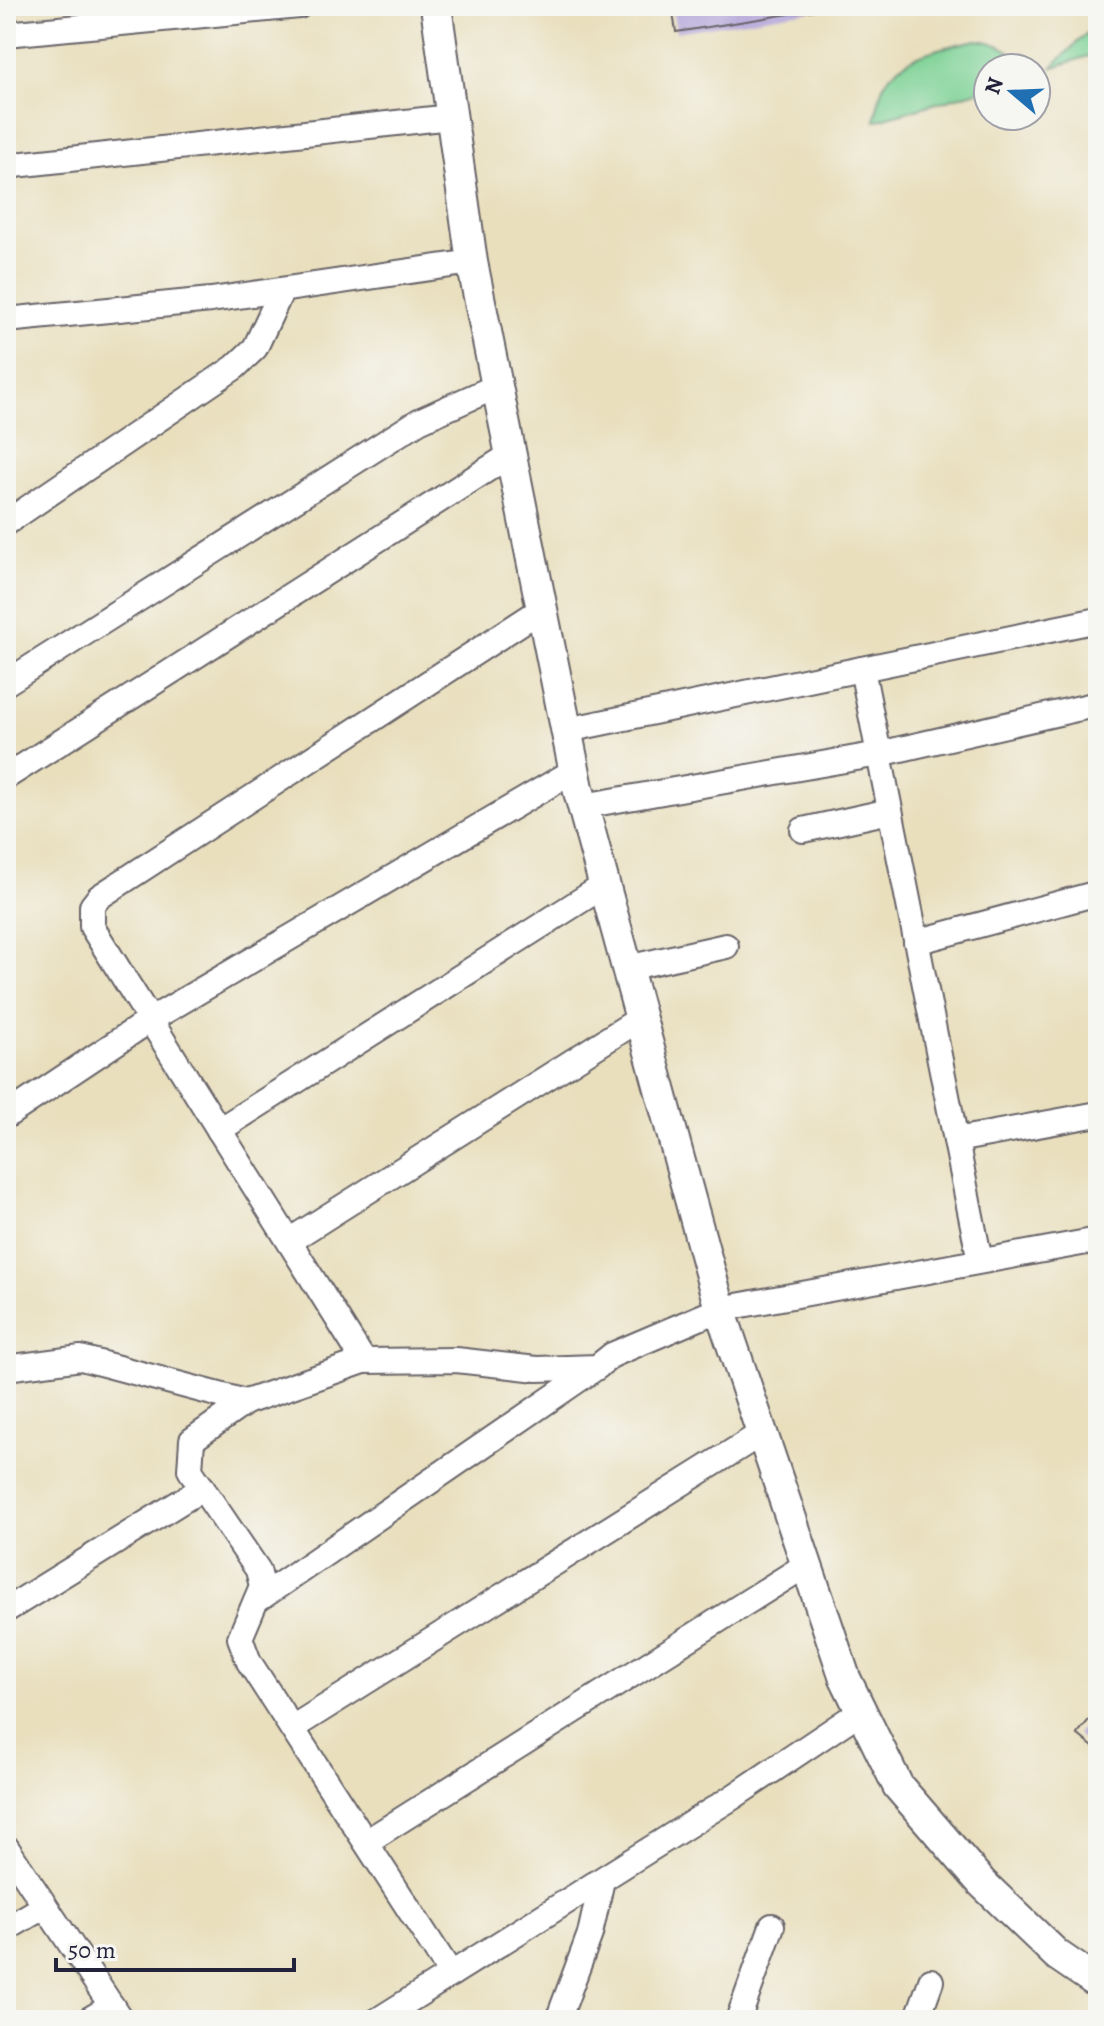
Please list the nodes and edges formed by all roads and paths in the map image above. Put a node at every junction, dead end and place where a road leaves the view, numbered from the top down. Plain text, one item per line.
1 (299, 6) edge
2 (436, 6) edge
3 (6, 34) edge
4 (451, 117) junction
5 (6, 166) edge
6 (472, 262) junction
7 (282, 290) junction
8 (18, 319) edge
9 (6, 339) edge
10 (497, 386) junction
11 (510, 455) junction
12 (6, 523) edge
13 (542, 609) junction
14 (1098, 620) edge
15 (862, 669) junction
16 (6, 683) edge
17 (1098, 704) edge
18 (567, 730) junction
19 (879, 754) junction
20 (575, 770) junction
21 (6, 777) edge
22 (583, 806) junction
23 (890, 811) junction
24 (803, 830) dead end
25 (605, 885) junction
26 (1098, 893) edge
27 (916, 942) junction
28 (726, 946) dead end
29 (627, 968) junction
30 (641, 1018) junction
31 (150, 1020) junction
32 (1098, 1114) edge
33 (6, 1116) edge
34 (219, 1130) junction
35 (956, 1140) junction
36 (1098, 1240) edge
37 (289, 1241) junction
38 (980, 1261) junction
39 (720, 1309) junction
40 (364, 1361) junction
41 (597, 1367) junction
42 (6, 1368) edge
43 (246, 1402) junction
44 (762, 1433) junction
45 (203, 1488) junction
46 (806, 1565) junction
47 (256, 1601) junction
48 (6, 1610) edge
49 (861, 1711) junction
50 (292, 1728) junction
51 (366, 1842) junction
52 (6, 1847) edge
53 (602, 1880) junction
54 (45, 1906) junction
55 (772, 1926) dead end
56 (6, 1929) edge
57 (451, 1974) junction
58 (931, 1981) dead end
59 (1098, 1983) edge
60 (116, 2013) edge
61 (88, 2020) edge
62 (378, 2020) edge
63 (558, 2020) edge
64 (738, 2020) edge
65 (917, 2020) edge

1 - 3 street
2 - 4 street
4 - 5 street
4 - 6 street
6 - 7 street
6 - 10 street
7 - 8 street
7 - 12 street
8 - 9 street
10 - 11 street
10 - 16 street
11 - 13 street
11 - 21 street
13 - 18 street
13 - 31 street
14 - 15 street
15 - 18 street
15 - 19 street
17 - 19 street
18 - 20 street
19 - 22 street
19 - 23 street
20 - 22 street
20 - 31 street
22 - 25 street
23 - 24 street
23 - 27 street
25 - 29 street
25 - 34 street
26 - 27 street
27 - 35 street
28 - 29 street
29 - 30 street
30 - 37 street
30 - 39 street
31 - 33 street
31 - 34 street
32 - 35 street
34 - 37 street
35 - 38 street
36 - 38 street
37 - 40 street
38 - 39 street
39 - 41 street
39 - 44 street
40 - 41 street
40 - 43 street
41 - 47 street
42 - 43 street
43 - 45 street
44 - 46 street
44 - 50 street
45 - 47 street
45 - 48 street
46 - 49 street
46 - 51 street
47 - 50 street
49 - 53 street
49 - 59 street
50 - 51 street
51 - 57 street
52 - 54 street
53 - 57 street
53 - 63 street
54 - 56 street
54 - 60 street
55 - 64 street
57 - 62 street
58 - 65 street
60 - 61 street

